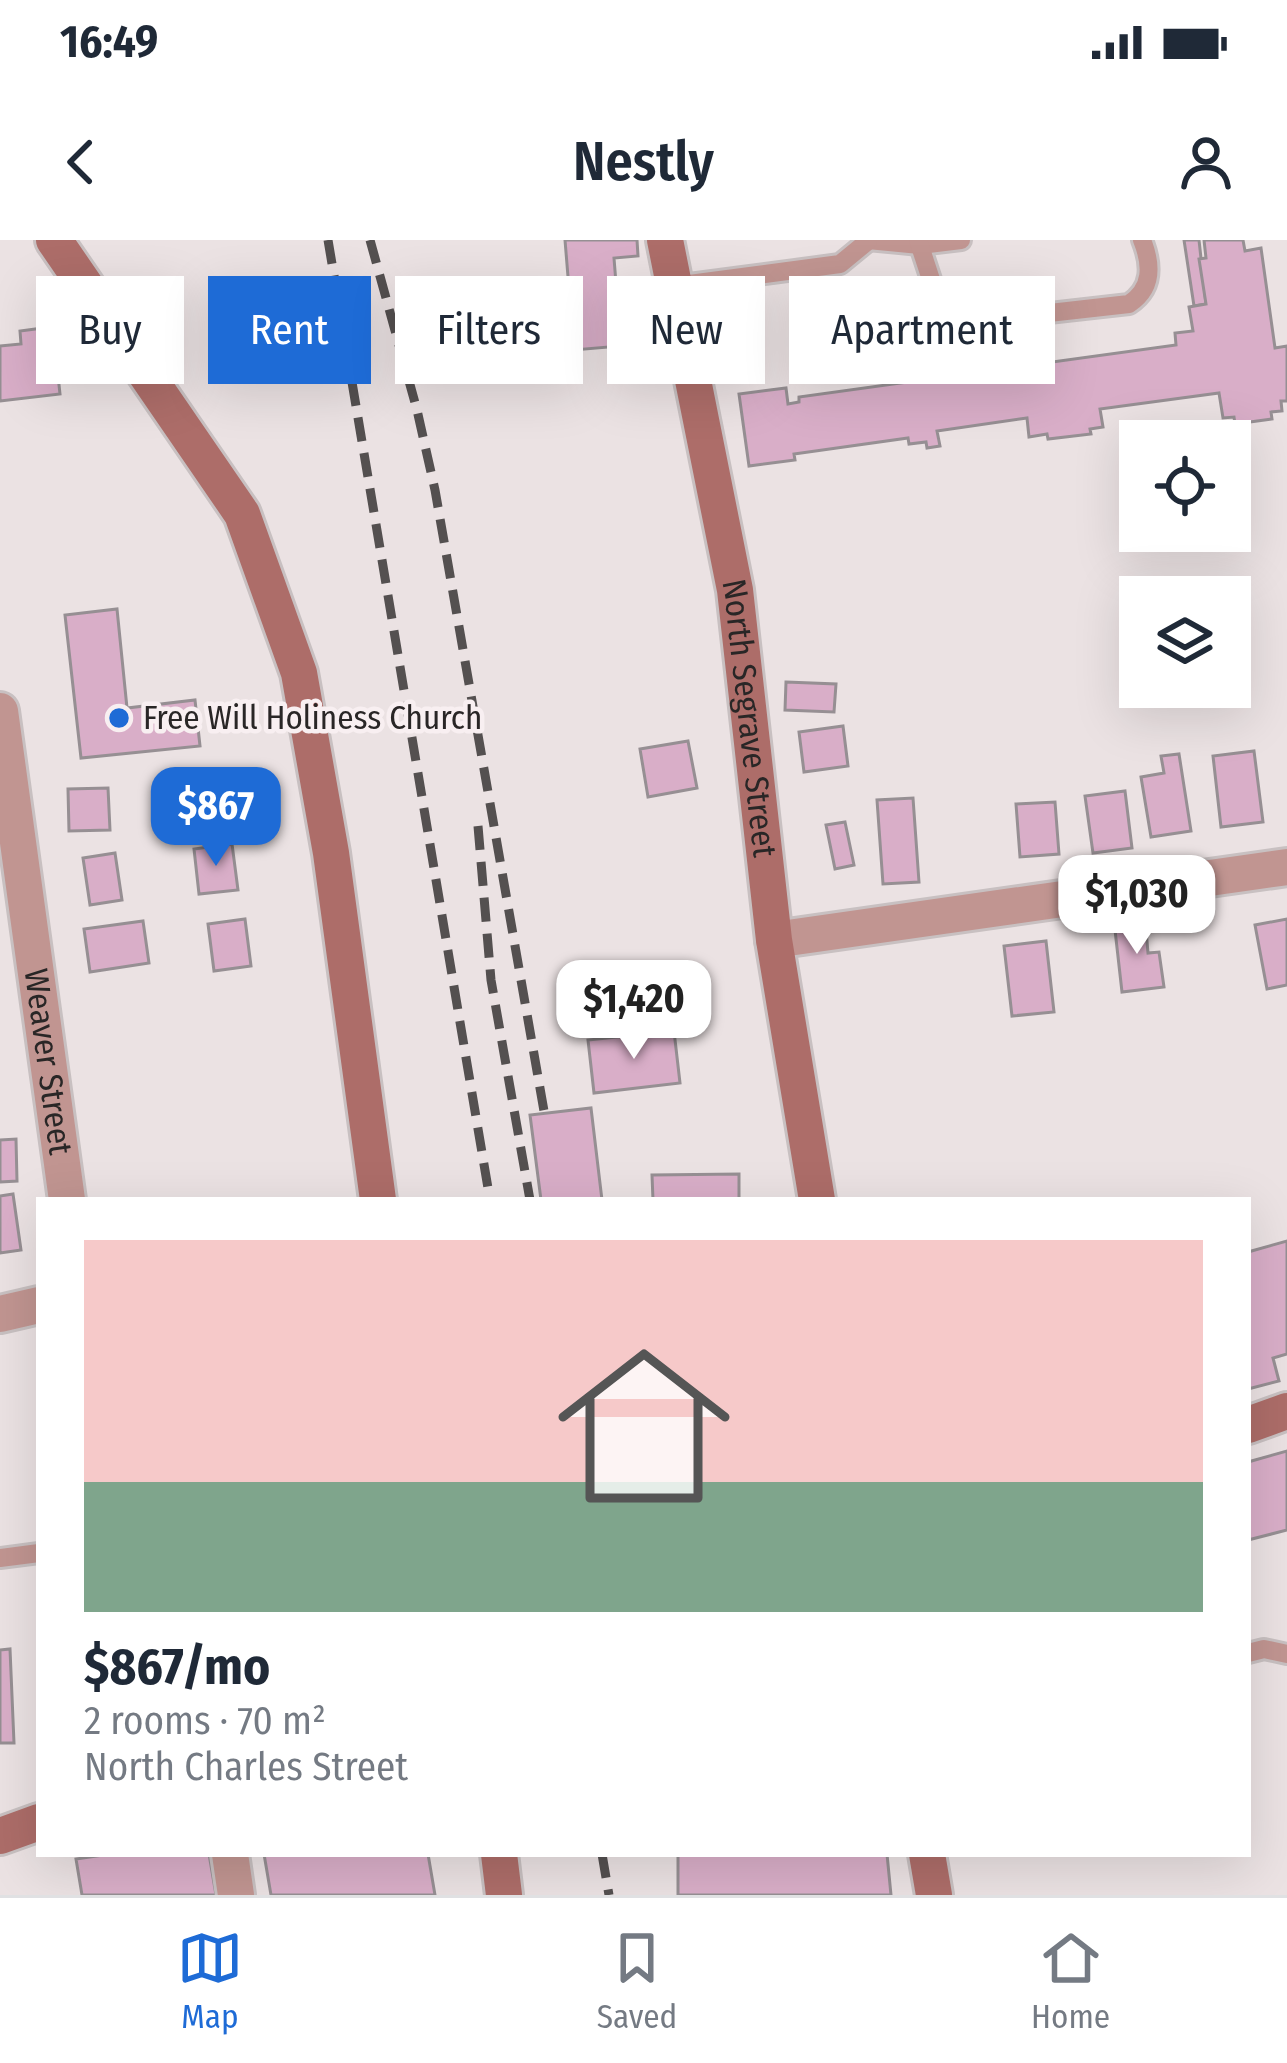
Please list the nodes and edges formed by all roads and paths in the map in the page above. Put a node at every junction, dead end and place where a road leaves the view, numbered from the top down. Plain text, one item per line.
1 (54, 240) edge
2 (664, 240) edge
3 (868, 240) edge
4 (961, 240) edge
5 (1142, 240) edge
6 (919, 242) edge
7 (672, 276) edge
8 (750, 276) edge
9 (694, 384) edge
10 (0, 711) edge
11 (1287, 867) edge
12 (774, 940) junction
13 (67, 1197) edge
14 (378, 1197) edge
15 (817, 1197) edge
16 (36, 1306) edge
17 (0, 1314) edge
18 (1287, 1412) edge
19 (1251, 1424) edge
20 (36, 1552) edge
21 (0, 1558) edge
22 (1251, 1652) edge
23 (1287, 1654) edge
24 (36, 1823) edge
25 (0, 1836) edge
26 (230, 1857) edge
27 (500, 1857) edge
28 (928, 1857) edge
29 (236, 1895) edge
30 (504, 1895) edge
31 (934, 1895) edge

1 - 14 street
2 - 7 street, North Segrave Street
3 - 6 lane
3 - 8 lane
4 - 6 lane
5 - 6 lane
9 - 12 street, North Segrave Street
10 - 13 street, Weaver Street
11 - 12 street
12 - 15 street, North Segrave Street
16 - 17 street
18 - 19 street
20 - 21 lane
22 - 23 lane
24 - 25 street
26 - 29 street
27 - 30 street
28 - 31 street

